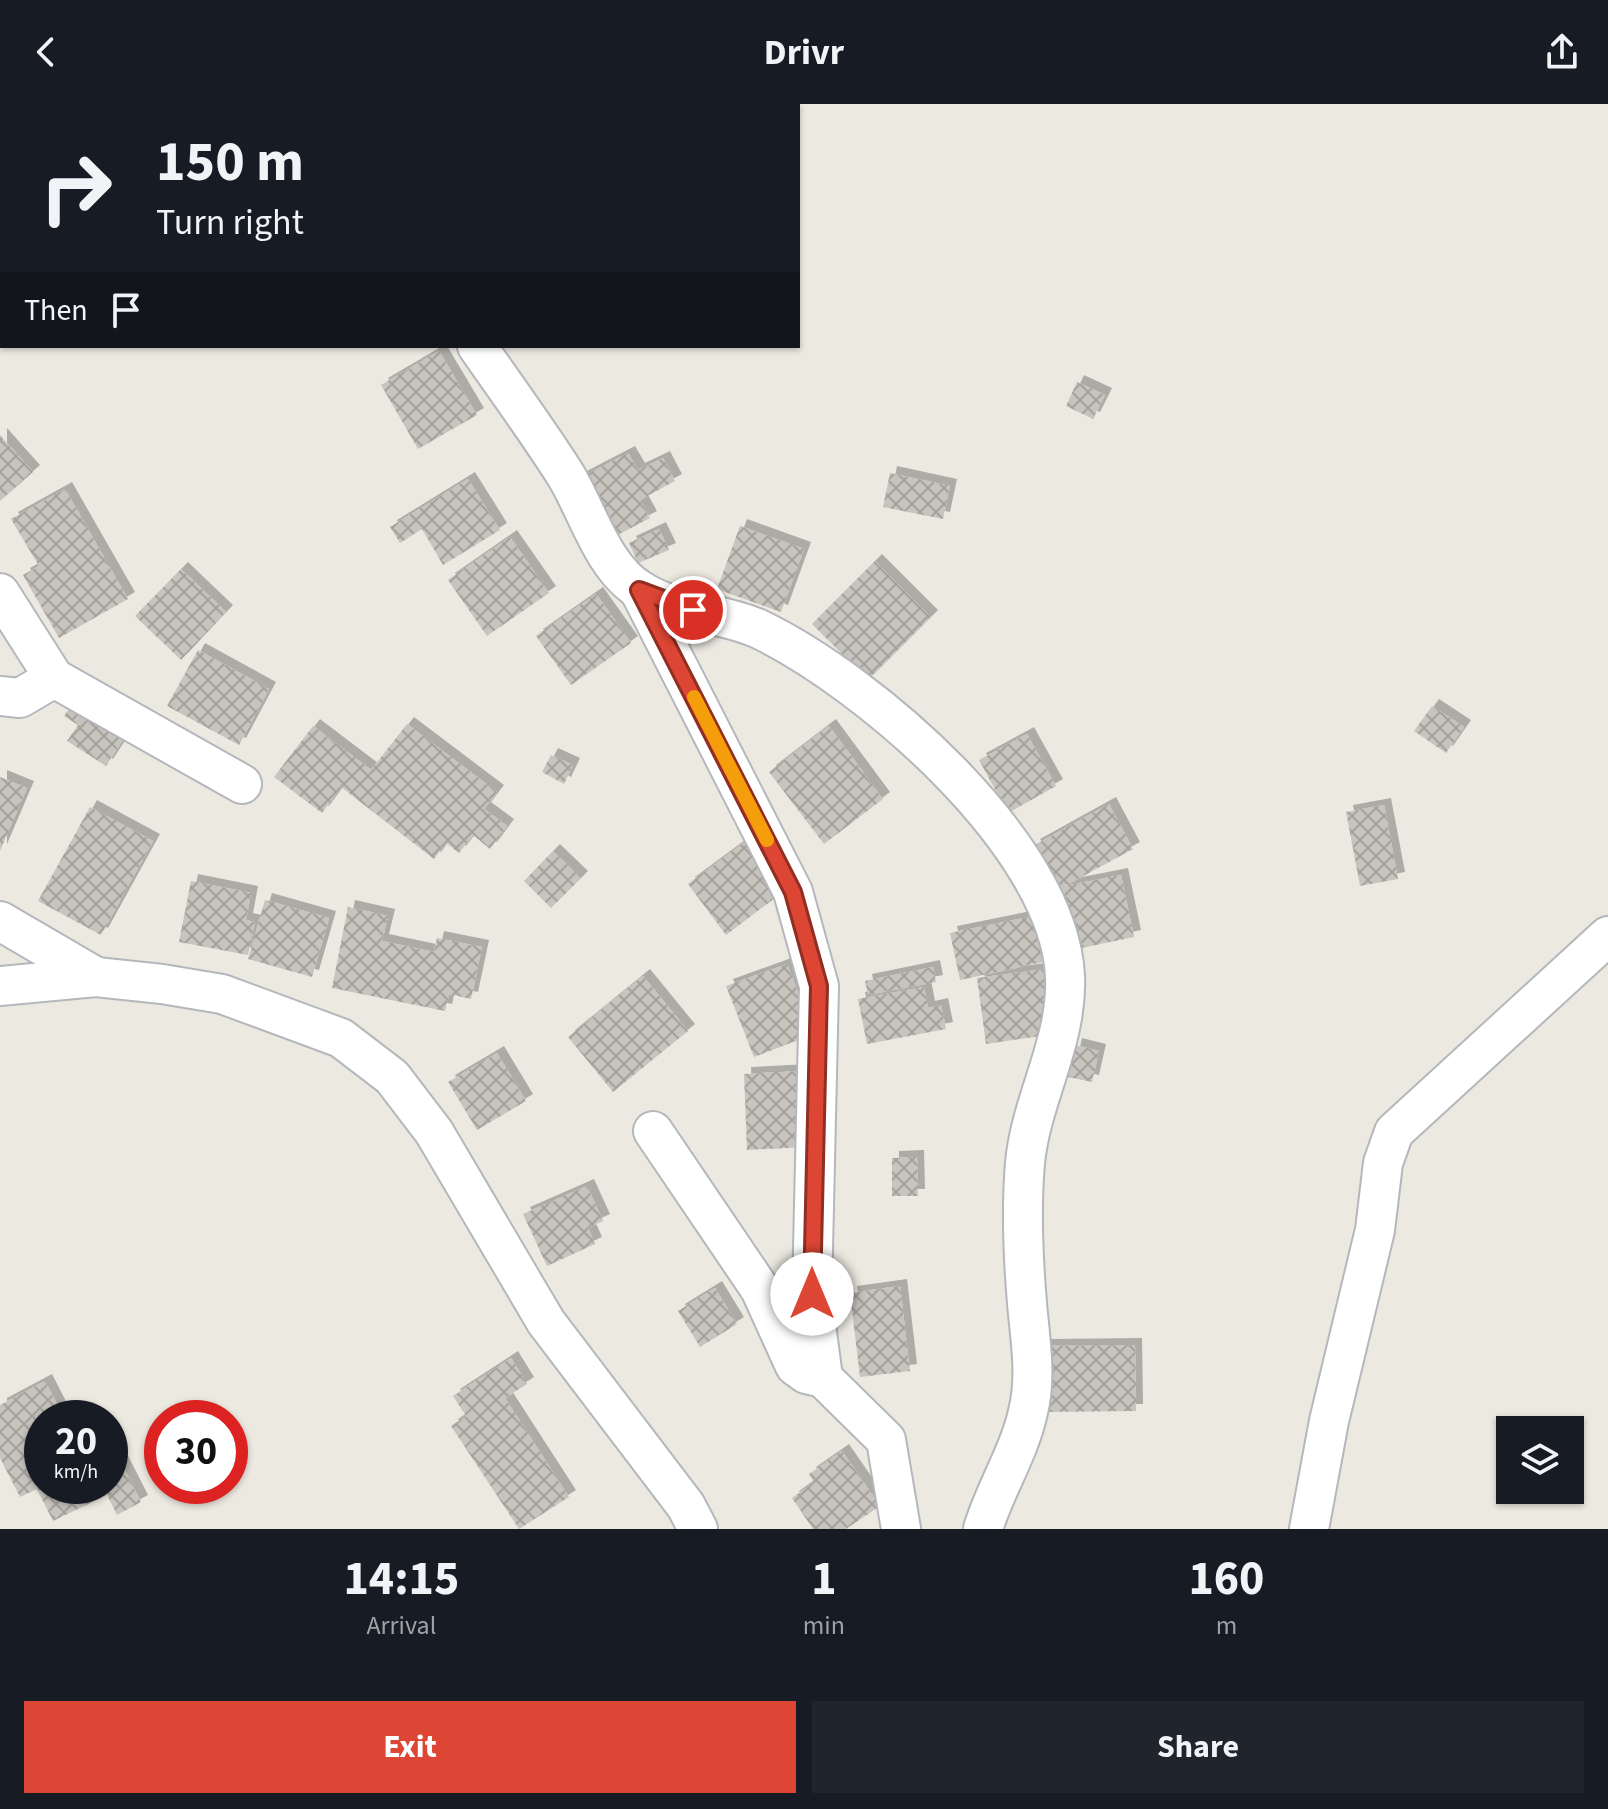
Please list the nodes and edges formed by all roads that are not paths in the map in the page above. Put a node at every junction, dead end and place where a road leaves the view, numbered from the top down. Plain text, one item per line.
1 (478, 348) edge
2 (639, 590) junction
3 (0, 593) edge
4 (54, 678) junction
5 (0, 696) edge
6 (242, 784) dead end
7 (0, 921) edge
8 (1608, 936) edge
9 (96, 977) junction
10 (0, 986) edge
11 (653, 1131) dead end
12 (823, 1378) junction
13 (698, 1529) edge
14 (901, 1529) edge
15 (983, 1529) edge
16 (1309, 1529) edge

1 - 2 street
2 - 12 street
2 - 15 street
3 - 4 street
4 - 5 street
4 - 6 street
7 - 9 street
8 - 16 street
9 - 10 street
9 - 13 street
11 - 12 street
12 - 14 street

